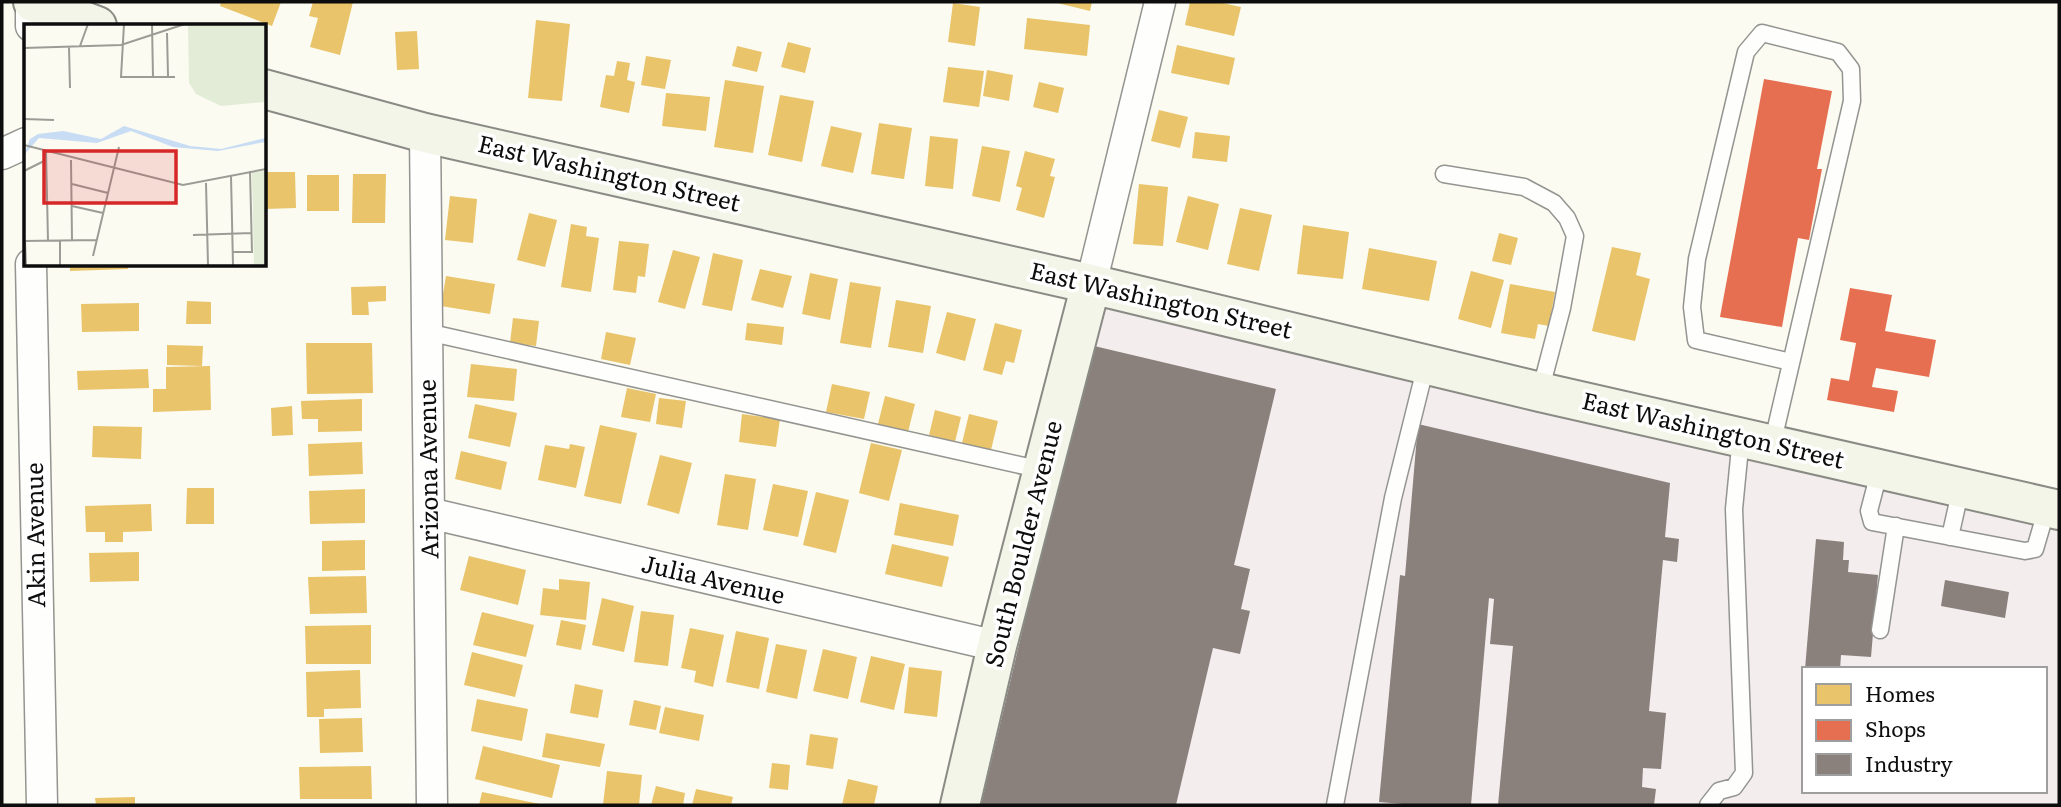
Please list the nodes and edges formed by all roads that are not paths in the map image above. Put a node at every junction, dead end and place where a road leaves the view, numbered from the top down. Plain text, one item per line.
1 (32, 2) edge
2 (1160, 2) edge
3 (31, 24) edge
4 (92, 24) edge
5 (266, 90) edge
6 (425, 133) junction
7 (24, 144) edge
8 (2, 154) edge
9 (1444, 174) dead end
10 (30, 266) edge
11 (1091, 284) junction
12 (427, 332) junction
13 (1791, 362) junction
14 (1426, 365) junction
15 (1540, 392) junction
16 (1756, 441) junction
17 (1880, 469) junction
18 (1042, 470) junction
19 (1961, 488) junction
20 (2053, 509) edge
21 (429, 513) junction
22 (1896, 526) junction
23 (1950, 537) junction
24 (1880, 630) dead end
25 (996, 646) junction
26 (42, 805) edge
27 (432, 805) edge
28 (960, 805) edge
29 (1335, 805) edge
30 (1708, 805) edge

1 - 3 street
1 - 4 street
2 - 11 street
5 - 6 street, East Washington Street
6 - 11 street, East Washington Street
6 - 12 street, Arizona Avenue
7 - 8 street
9 - 15 lane
10 - 26 street, Akin Avenue
11 - 14 street, East Washington Street
11 - 18 street, South Boulder Avenue
12 - 18 lane
12 - 21 street, Arizona Avenue
13 - 13 lane
13 - 16 lane
14 - 15 street, East Washington Street
14 - 29 lane
15 - 16 street, East Washington Street
16 - 17 street, East Washington Street
16 - 30 lane
17 - 19 street, East Washington Street
17 - 22 lane
18 - 25 street, South Boulder Avenue
19 - 20 street, East Washington Street
19 - 23 lane
20 - 23 lane
21 - 25 street, Julia Avenue
21 - 27 street, Arizona Avenue
22 - 23 lane
22 - 24 lane
25 - 28 street, South Boulder Avenue

